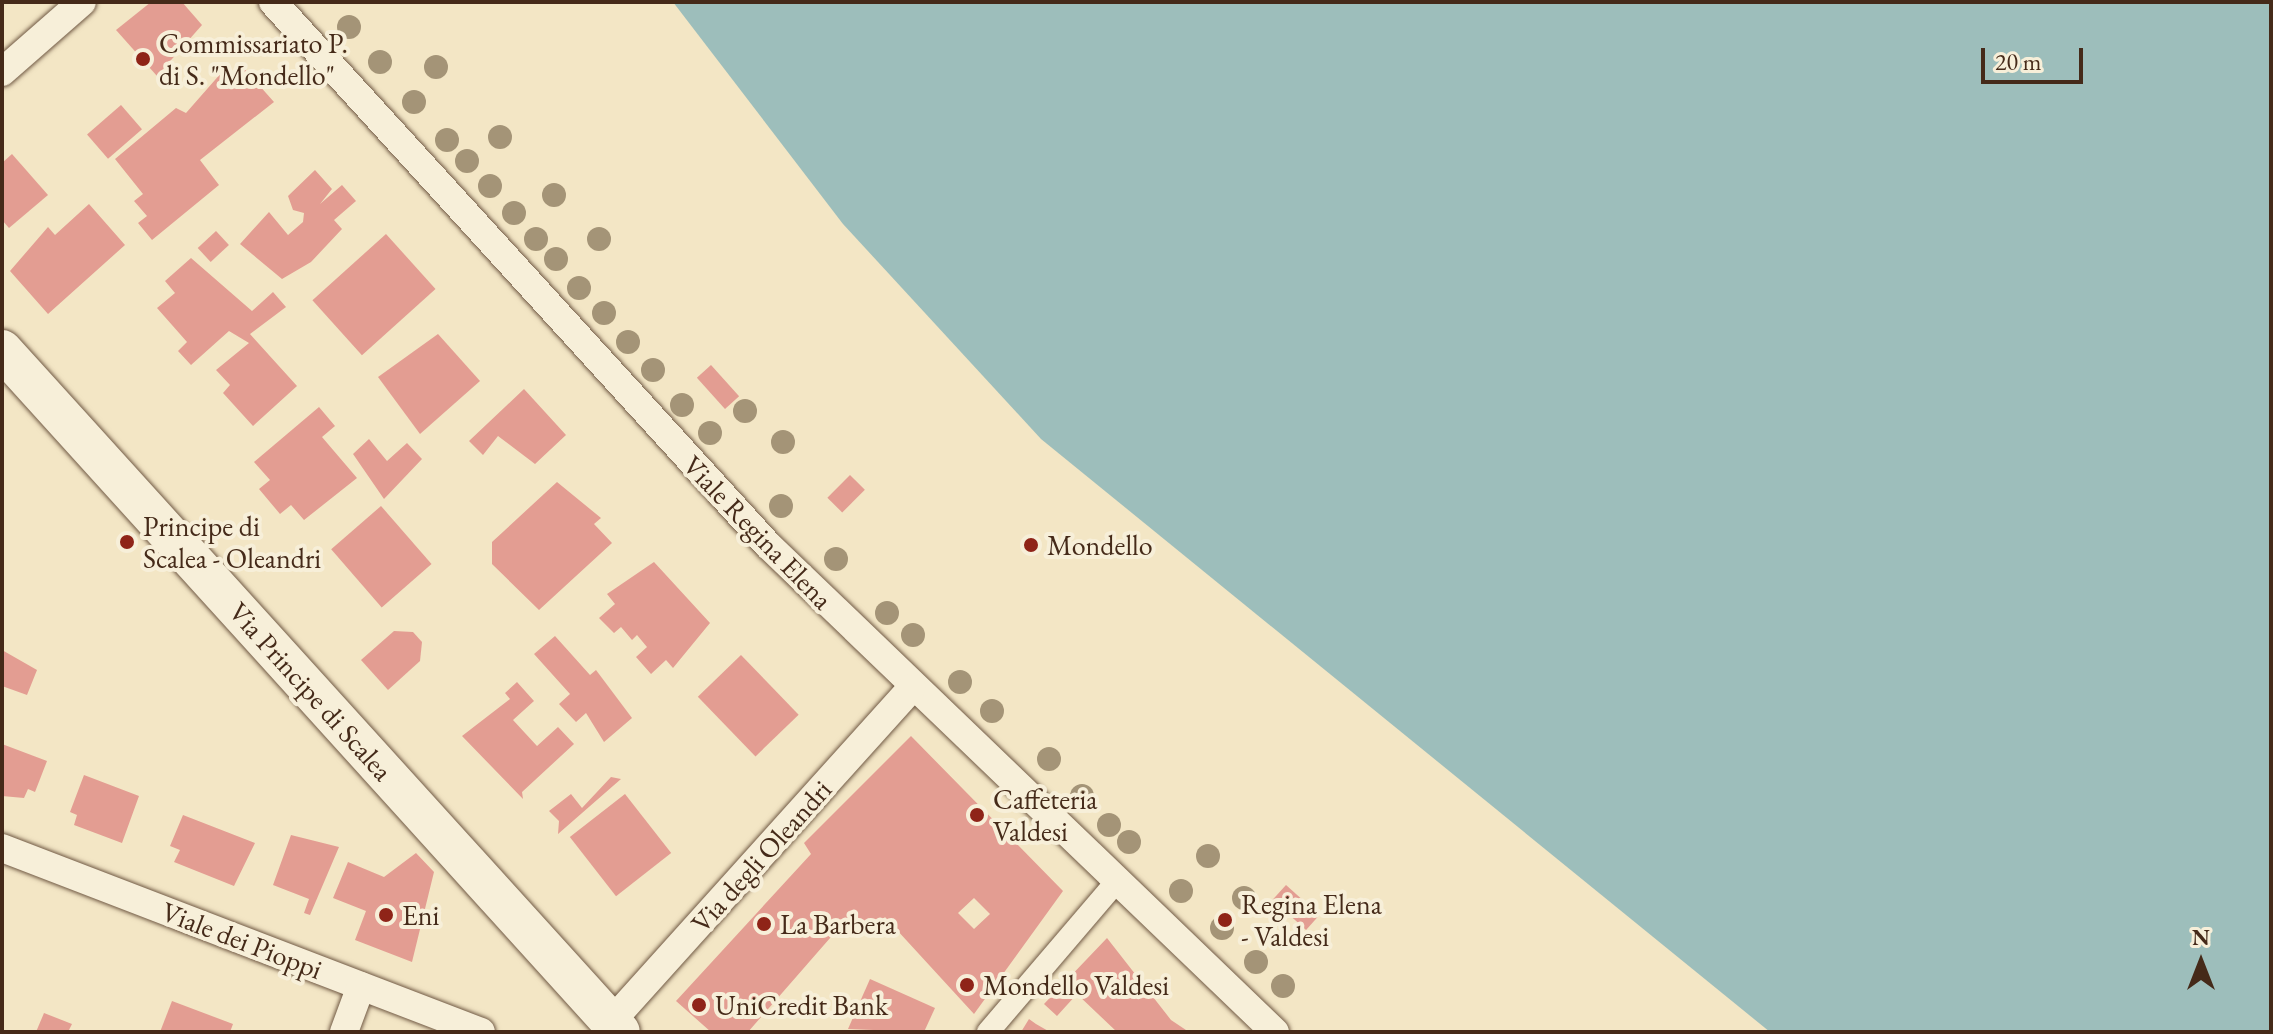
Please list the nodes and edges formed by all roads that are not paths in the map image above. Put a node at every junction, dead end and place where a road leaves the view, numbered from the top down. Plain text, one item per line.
1 (82, 2) edge
2 (273, 2) edge
3 (2, 72) edge
4 (2, 350) edge
5 (912, 688) junction
6 (2, 848) edge
7 (1116, 882) junction
8 (361, 986) junction
9 (615, 1027) edge
10 (344, 1032) edge
11 (481, 1032) edge
12 (988, 1032) edge
13 (1275, 1032) edge

1 - 3 street
2 - 5 street, Viale Regina Elena
4 - 9 main road, Via Principe di Scalea
5 - 7 street, Viale Regina Elena
5 - 9 street, Via degli Oleandri
6 - 8 street, Viale dei Pioppi
7 - 12 street
7 - 13 street, Viale Regina Elena
8 - 10 street
8 - 11 street, Viale dei Pioppi

